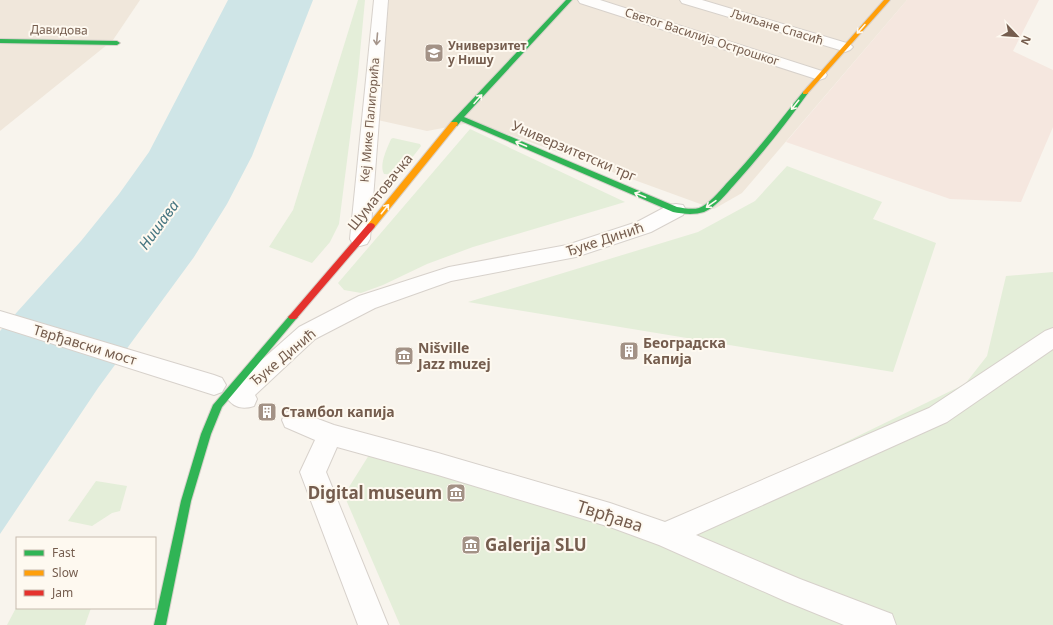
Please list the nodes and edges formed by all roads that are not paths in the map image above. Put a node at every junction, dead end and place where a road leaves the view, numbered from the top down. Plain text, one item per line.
1 (381, 0) edge
2 (569, 0) edge
3 (585, 0) edge
4 (687, 0) edge
5 (887, 0) edge
6 (0, 41) edge
7 (117, 43) dead end
8 (845, 47) junction
9 (820, 75) junction
10 (461, 118) junction
11 (676, 210) junction
12 (360, 239) junction
13 (0, 319) edge
14 (1053, 337) edge
15 (229, 396) junction
16 (294, 420) dead end
17 (330, 435) junction
18 (666, 535) junction
19 (160, 625) edge
20 (373, 625) edge
21 (881, 625) edge

1 -> 12 street, Кеј Мике Палигорића
10 -> 2 street, Шуматовачка
3 - 9 street, Светог Василија Острошког
4 - 8 street, Љиљане Спасић
5 -> 8 street, Ђуке Динић
6 - 7 street, Давидова
8 - 9 street, Ђуке Динић
9 -> 11 street, Ђуке Динић
11 -> 10 street, Универзитетски трг
12 -> 10 street, Шуматовачка
11 - 15 street, Ђуке Динић
12 - 15 street, Шуматовачка
13 - 15 street, Тврђавски мост
14 - 18 street
15 - 19 street, Шуматовачка
16 - 17 street, Тврђава
17 - 18 street, Тврђава
17 - 20 street
18 - 21 street, Тврђава

